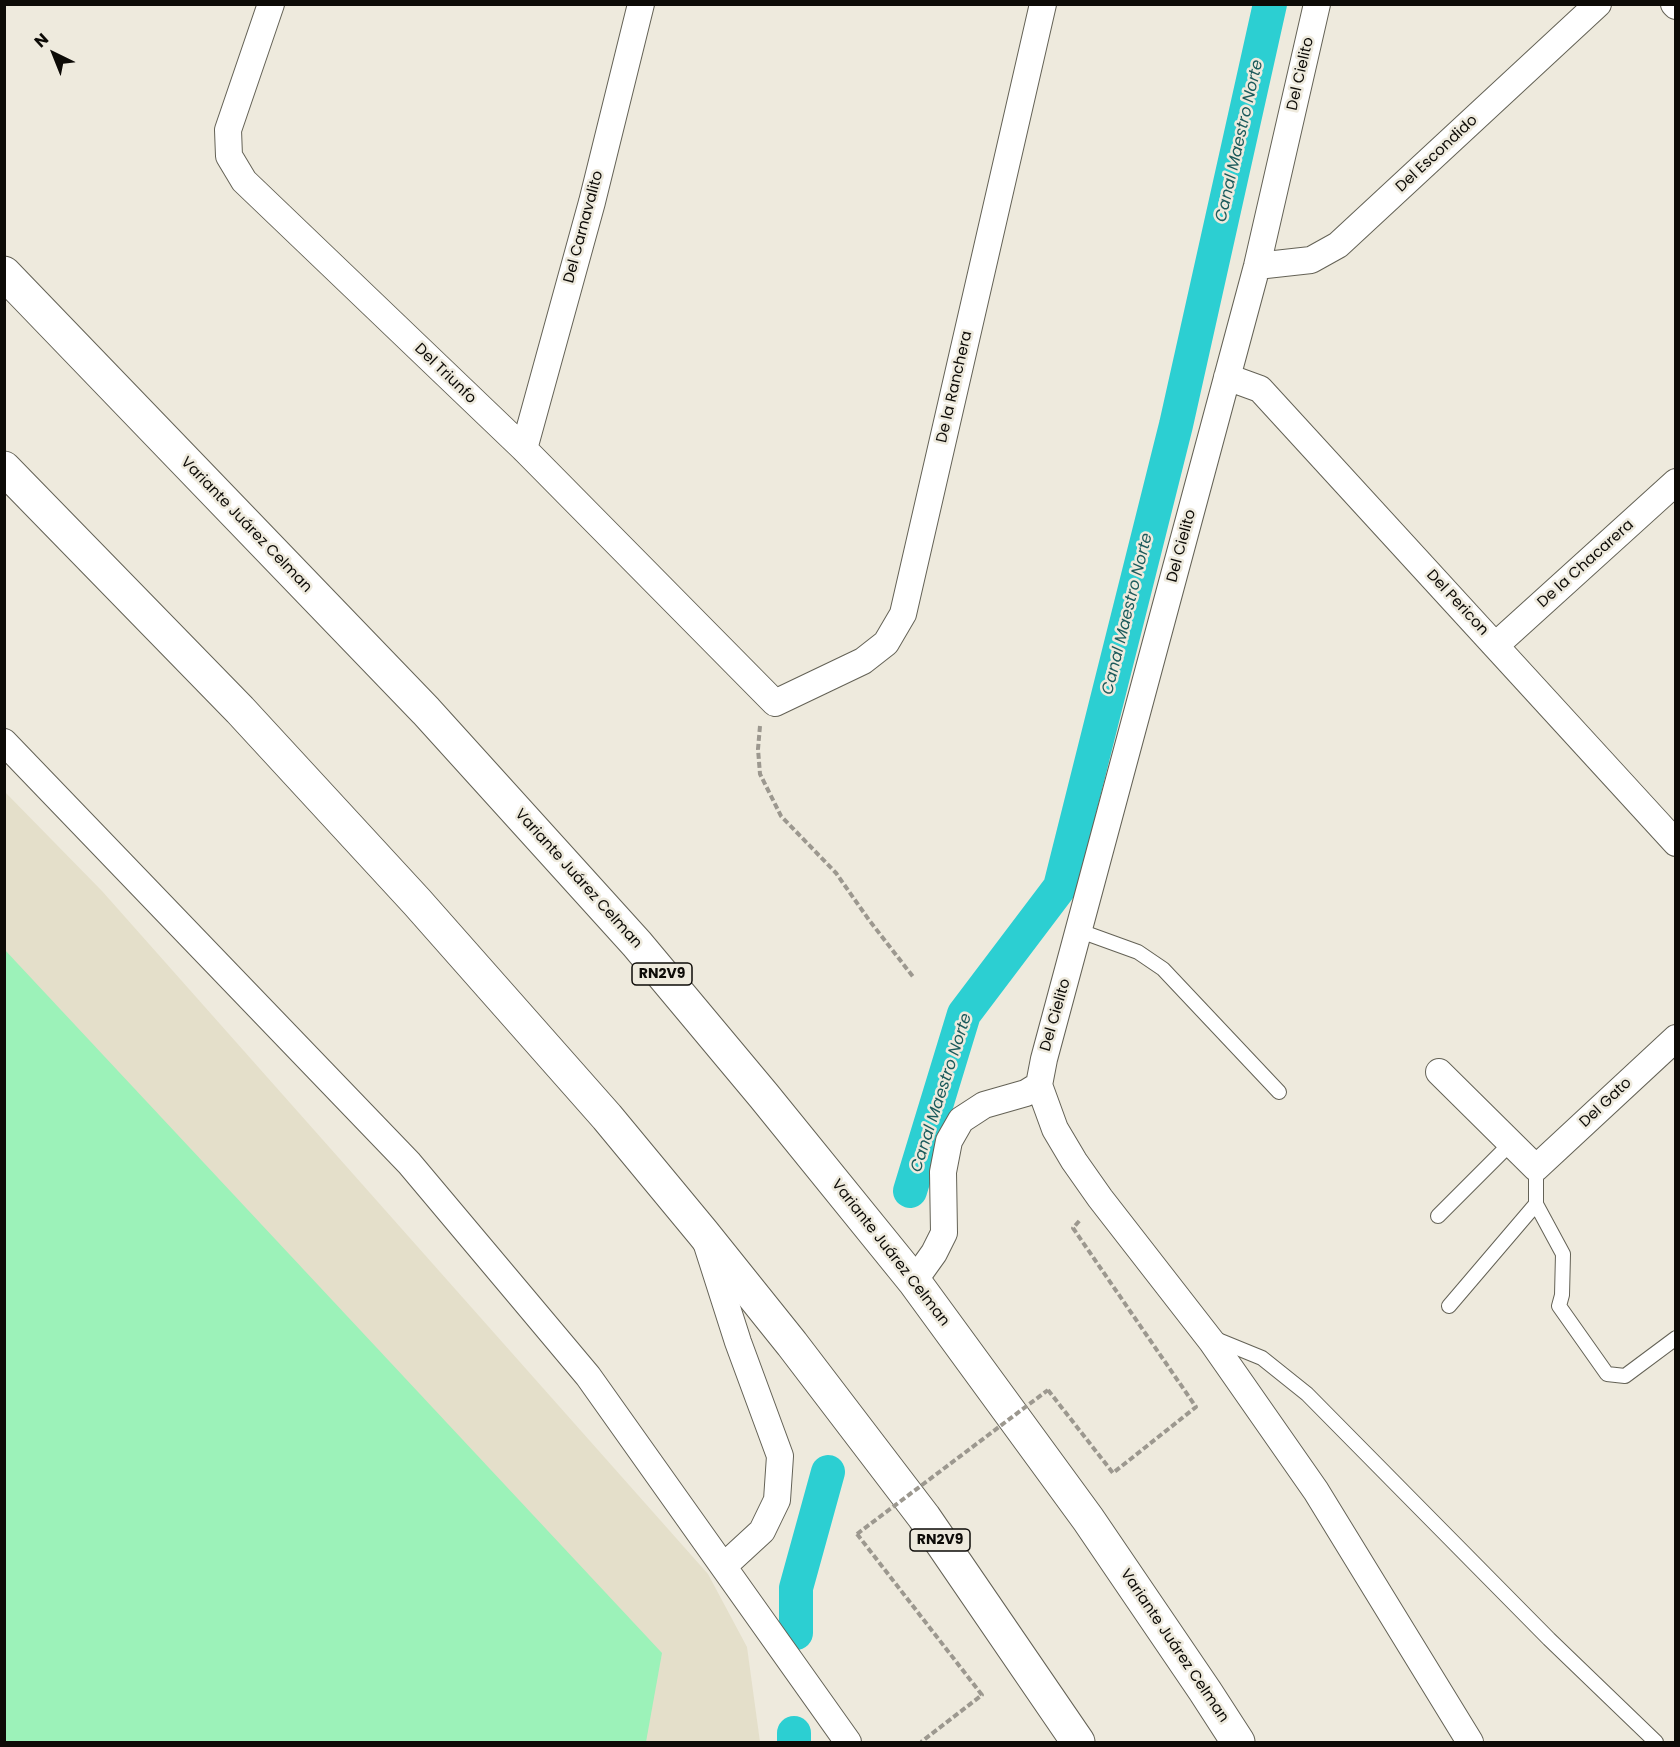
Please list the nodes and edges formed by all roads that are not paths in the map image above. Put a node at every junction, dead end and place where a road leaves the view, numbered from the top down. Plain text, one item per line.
1 (271, 4) edge
2 (641, 4) edge
3 (1043, 4) edge
4 (1317, 4) edge
5 (1598, 4) edge
6 (1257, 266) junction
7 (4, 273) edge
8 (1227, 377) junction
9 (524, 449) junction
10 (4, 468) edge
11 (1676, 482) edge
12 (1496, 645) junction
13 (775, 703) joint
14 (4, 742) edge
15 (1676, 843) edge
16 (1080, 931) junction
17 (1676, 1038) edge
18 (1439, 1072) dead end
19 (1039, 1085) junction
20 (1279, 1092) dead end
21 (1511, 1143) junction
22 (1536, 1168) junction
23 (1536, 1204) junction
24 (1438, 1216) dead end
25 (703, 1233) junction
26 (914, 1281) junction
27 (1449, 1306) dead end
28 (1207, 1336) junction
29 (1676, 1338) edge
30 (723, 1566) junction
31 (848, 1743) edge
32 (1078, 1743) edge
33 (1238, 1743) edge
34 (1470, 1743) edge
35 (1656, 1743) edge

1 - 9 street, Del Triunfo
2 - 9 street, Del Carnavalito
3 - 13 street, De la Ranchera
4 - 6 street, Del Cielito
5 - 6 street, Del Escondido
6 - 8 street, Del Cielito
7 - 26 highway, Variante Juárez Celman / RN2V9
8 - 12 street, Del Pericon
8 - 16 street, Del Cielito
9 - 13 street, Del Triunfo
10 - 25 highway, RN2V9
11 - 12 street, De la Chacarera
12 - 15 street, Del Pericon
14 - 30 street
16 - 19 street, Del Cielito
16 - 20 lane
17 - 22 street, Del Gato
18 - 21 street
19 - 26 street
19 - 28 street
21 - 22 street
21 - 24 lane
22 - 23 lane
23 - 27 lane
23 - 29 lane
25 - 30 street
25 - 32 highway, RN2V9
26 - 33 highway, Variante Juárez Celman / RN2V9
28 - 34 street
28 - 35 lane
30 - 31 street

